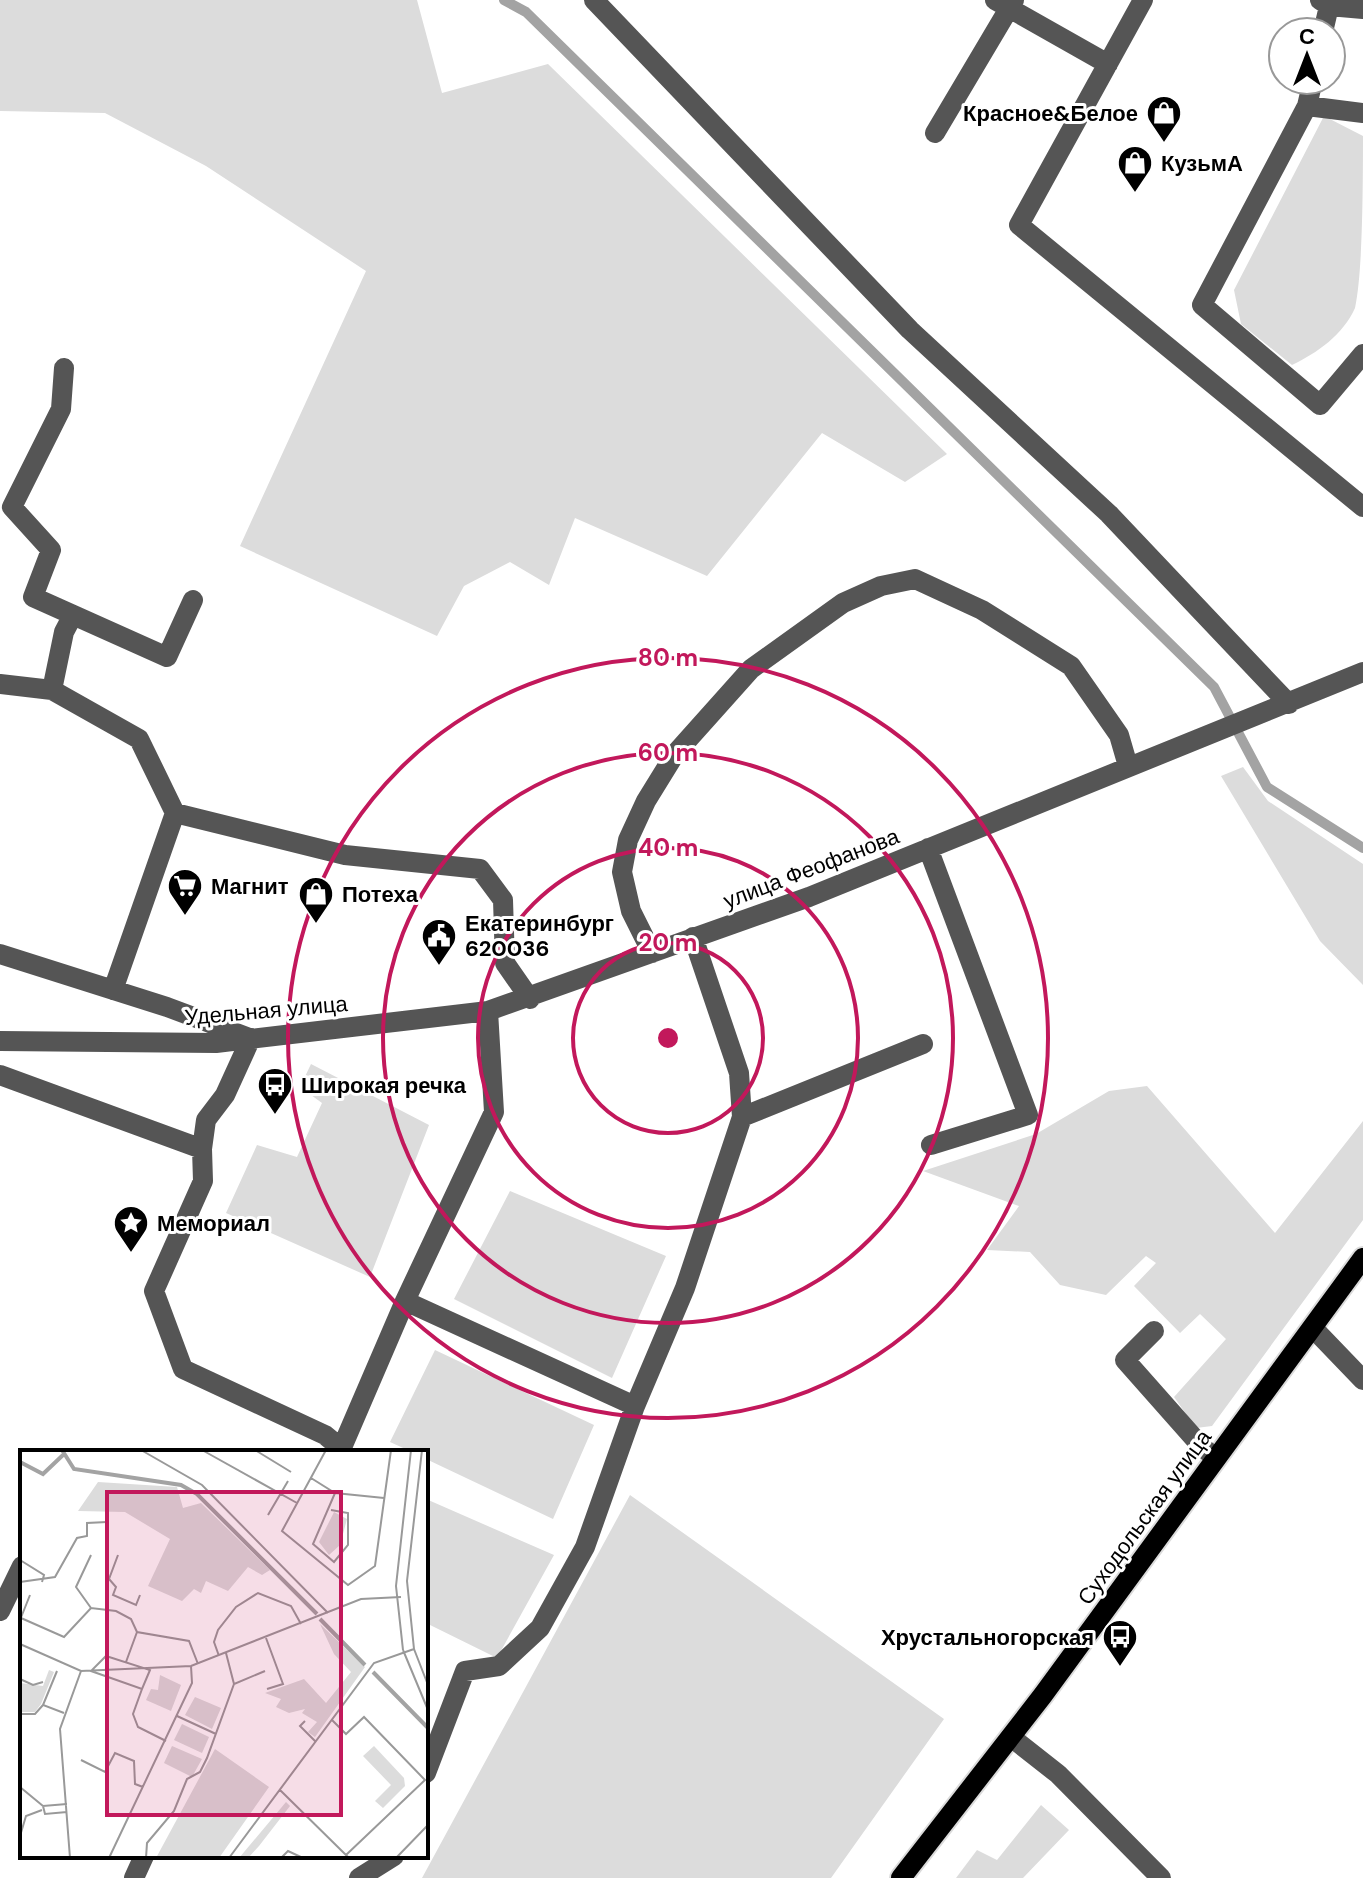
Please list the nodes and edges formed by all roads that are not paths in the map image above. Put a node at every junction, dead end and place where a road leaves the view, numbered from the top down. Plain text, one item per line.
1 (594, 0) edge
2 (1143, 0) edge
3 (1006, 3) edge
4 (1324, 3) edge
5 (1363, 9) edge
6 (1108, 64) junction
7 (1309, 96) edge
8 (1307, 106) junction
9 (1363, 113) edge
10 (935, 133) dead end
11 (1363, 354) edge
12 (64, 368) dead end
13 (1363, 507) edge
14 (193, 600) dead end
15 (73, 615) junction
16 (1363, 672) edge
17 (0, 684) edge
18 (52, 690) junction
19 (1289, 704) junction
20 (1128, 766) junction
21 (175, 813) junction
22 (928, 848) junction
23 (693, 937) junction
24 (652, 953) junction
25 (0, 954) edge
26 (113, 990) junction
27 (530, 999) junction
28 (488, 1011) junction
29 (251, 1038) junction
30 (0, 1041) edge
31 (923, 1044) dead end
32 (0, 1075) edge
33 (742, 1117) junction
34 (931, 1145) dead end
35 (202, 1149) junction
36 (1363, 1258) edge
37 (405, 1301) junction
38 (1313, 1328) junction
39 (1154, 1331) dead end
40 (1363, 1380) edge
41 (635, 1406) junction
42 (340, 1450) edge
43 (341, 1450) edge
44 (1216, 1458) junction
45 (20, 1570) edge
46 (0, 1611) edge
47 (1011, 1737) junction
48 (428, 1768) edge
49 (143, 1858) edge
50 (391, 1858) edge
51 (134, 1878) edge
52 (359, 1878) edge
53 (901, 1878) edge
54 (1161, 1878) edge

1 - 19 street
2 - 6 street
3 - 6 street
3 - 10 street
4 - 5 street
6 - 13 street
7 - 8 street
8 - 9 street
8 - 11 street
12 - 15 street
14 - 15 street
15 - 18 street
16 - 19 street, улица Феофанова
17 - 18 street
18 - 21 street
19 - 20 street, улица Феофанова
20 - 22 street, улица Феофанова
20 - 24 street
21 - 26 street
21 - 27 street
22 - 23 street, улица Феофанова
22 - 34 street
23 - 24 street, улица Феофанова
23 - 33 street
24 - 27 street, улица Феофанова
25 - 26 street
26 - 29 street
27 - 28 street, улица Феофанова
28 - 29 street, Удельная улица
28 - 37 street
29 - 30 street, Удельная улица
29 - 35 street
31 - 33 street
32 - 35 street
33 - 41 street
35 - 42 street
36 - 38 main road, Суходольская улица
37 - 41 street
37 - 43 street
38 - 40 street
38 - 44 main road, Суходольская улица
39 - 44 street
41 - 48 street
44 - 47 main road, Суходольская улица
45 - 46 street
47 - 53 main road, Суходольская улица
47 - 54 street
49 - 51 street
50 - 52 street

